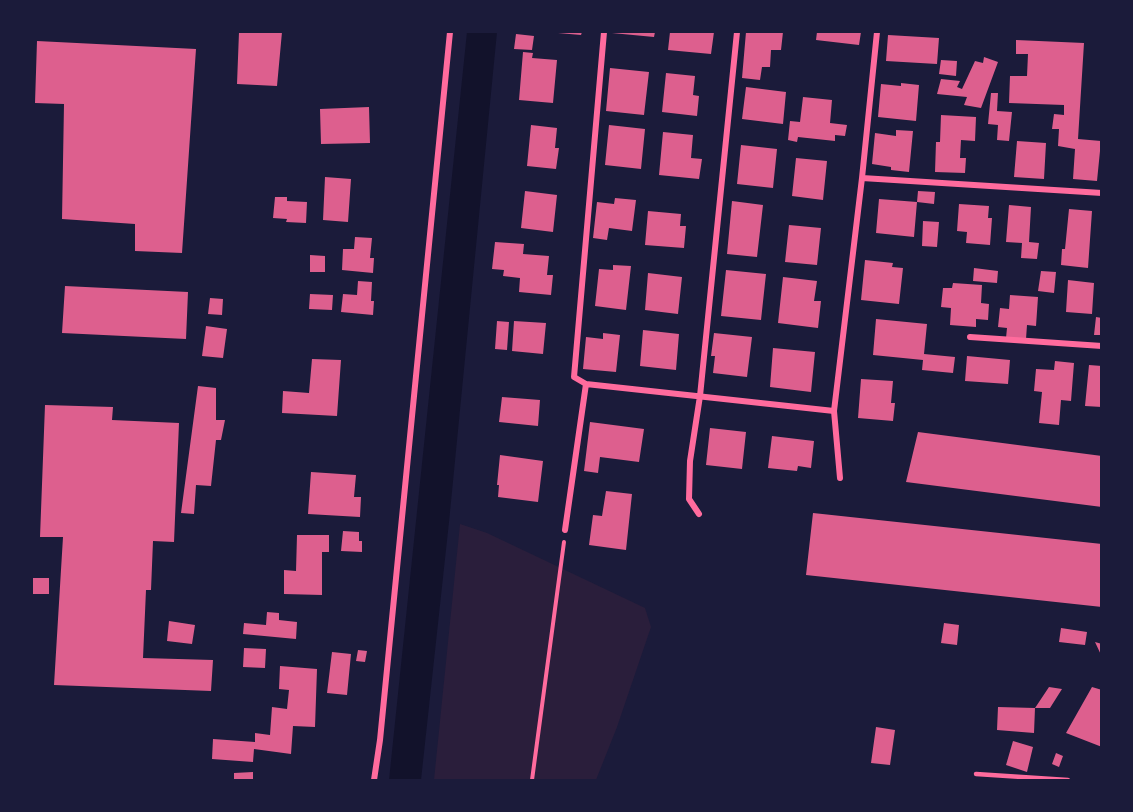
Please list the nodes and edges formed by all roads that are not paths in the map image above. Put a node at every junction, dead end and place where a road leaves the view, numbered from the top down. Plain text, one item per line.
1 (450, 32) edge
2 (604, 32) edge
3 (737, 32) edge
4 (877, 32) edge
5 (862, 178) junction
6 (1101, 193) edge
7 (970, 337) dead end
8 (1101, 346) edge
9 (586, 384) junction
10 (700, 396) junction
11 (834, 411) junction
12 (840, 478) dead end
13 (699, 514) dead end
14 (565, 530) road end
15 (976, 774) dead end
16 (374, 780) edge
17 (1068, 780) edge

1 - 16 street
2 - 9 street
3 - 10 street
4 - 5 street
5 - 6 street
5 - 11 street
7 - 8 street
9 - 10 street
9 - 14 street
10 - 11 street
10 - 13 street
11 - 12 street
15 - 17 lane

